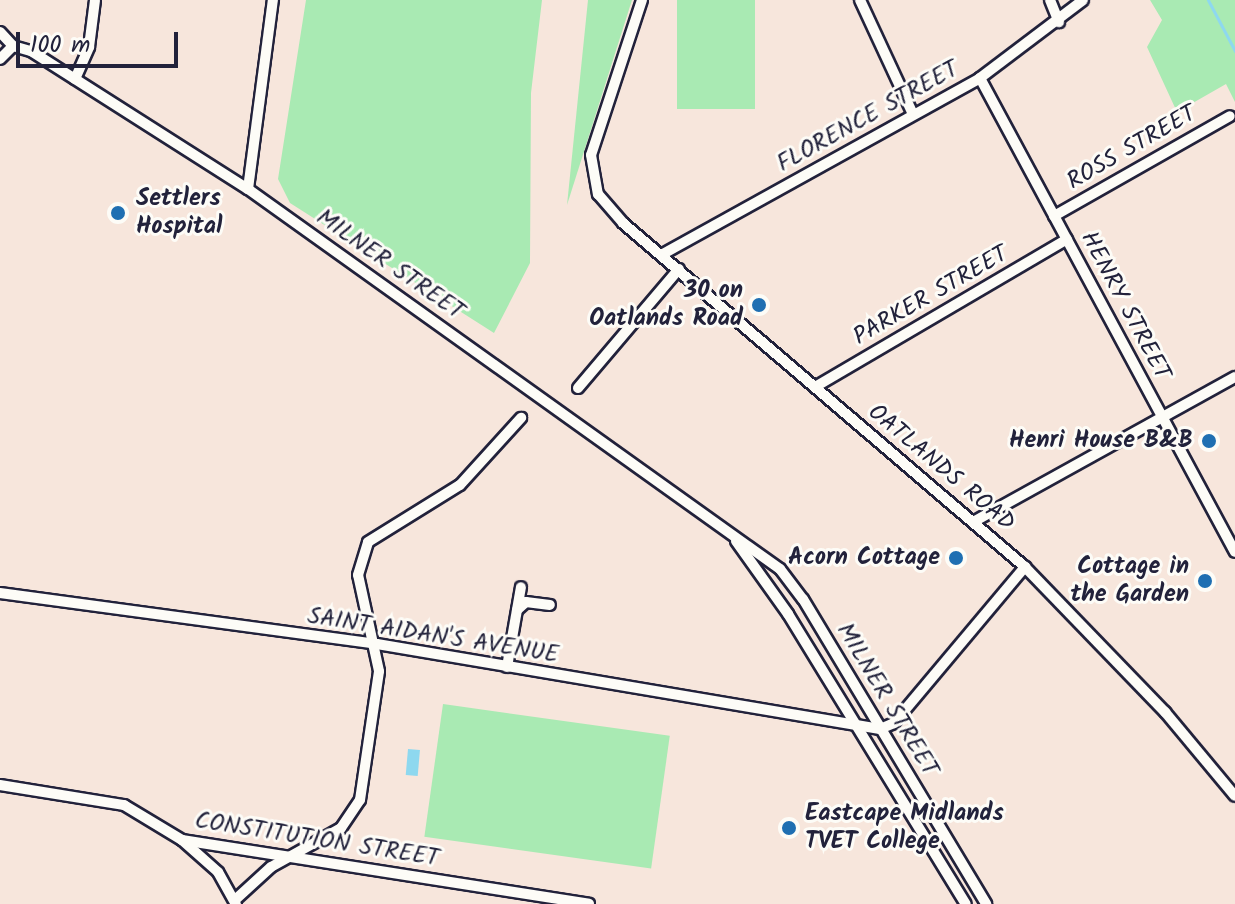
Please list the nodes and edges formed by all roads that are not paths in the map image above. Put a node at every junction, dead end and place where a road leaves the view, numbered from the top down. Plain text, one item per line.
1 (95, 0) edge
2 (273, 0) edge
3 (642, 0) edge
4 (860, 0) edge
5 (1050, 0) edge
6 (1083, 0) edge
7 (1059, 22) junction
8 (0, 32) edge
9 (13, 46) junction
10 (0, 59) edge
11 (980, 78) junction
12 (75, 79) junction
13 (913, 114) junction
14 (1230, 116) dead end
15 (248, 189) junction
16 (1054, 216) junction
17 (1067, 239) junction
18 (663, 254) junction
19 (679, 269) junction
20 (1235, 377) edge
21 (815, 387) junction
22 (578, 388) dead end
23 (1161, 417) junction
24 (521, 418) dead end
25 (975, 521) junction
26 (732, 536) junction
27 (1235, 552) edge
28 (1025, 567) junction
29 (521, 587) dead end
30 (0, 593) edge
31 (550, 605) dead end
32 (517, 610) junction
33 (377, 644) junction
34 (507, 667) junction
35 (858, 727) junction
36 (880, 729) junction
37 (0, 785) edge
38 (1235, 796) edge
39 (182, 840) junction
40 (294, 856) junction
41 (236, 902) edge
42 (589, 904) edge
43 (966, 904) edge
44 (986, 904) edge

1 - 12 street
2 - 15 street
3 - 18 street, OATLANDS ROAD
4 - 13 street
5 - 7 street
6 - 7 street, FLORENCE STREET
7 - 11 street, FLORENCE STREET
8 - 9 street, MILNER STREET
9 - 10 street
9 - 12 street, MILNER STREET
11 - 13 street, FLORENCE STREET
11 - 16 street, HENRY STREET
12 - 15 street, MILNER STREET
13 - 18 street, FLORENCE STREET
14 - 16 street, ROSS STREET
15 - 26 street, MILNER STREET
16 - 17 street, HENRY STREET
17 - 21 street, PARKER STREET
17 - 23 street, HENRY STREET
18 - 19 street, OATLANDS ROAD
19 - 21 street, OATLANDS ROAD
19 - 22 street
20 - 23 street
21 - 25 street, OATLANDS ROAD
23 - 25 street
23 - 27 street, HENRY STREET
24 - 33 street
25 - 28 street, OATLANDS ROAD
26 - 35 street, MILNER STREET
26 - 36 street, MILNER STREET
28 - 36 street
28 - 38 street, OATLANDS ROAD
29 - 32 street
30 - 33 street, SAINT AIDAN'S AVENUE
31 - 32 street
32 - 34 street
33 - 34 street, SAINT AIDAN'S AVENUE
33 - 40 street
34 - 35 street, SAINT AIDAN'S AVENUE
35 - 36 street, SAINT AIDAN'S AVENUE
35 - 43 street, MILNER STREET
36 - 44 street, MILNER STREET
37 - 39 street, CONSTITUTION STREET
39 - 40 street, CONSTITUTION STREET
39 - 41 street
40 - 41 street
40 - 42 street, CONSTITUTION STREET

